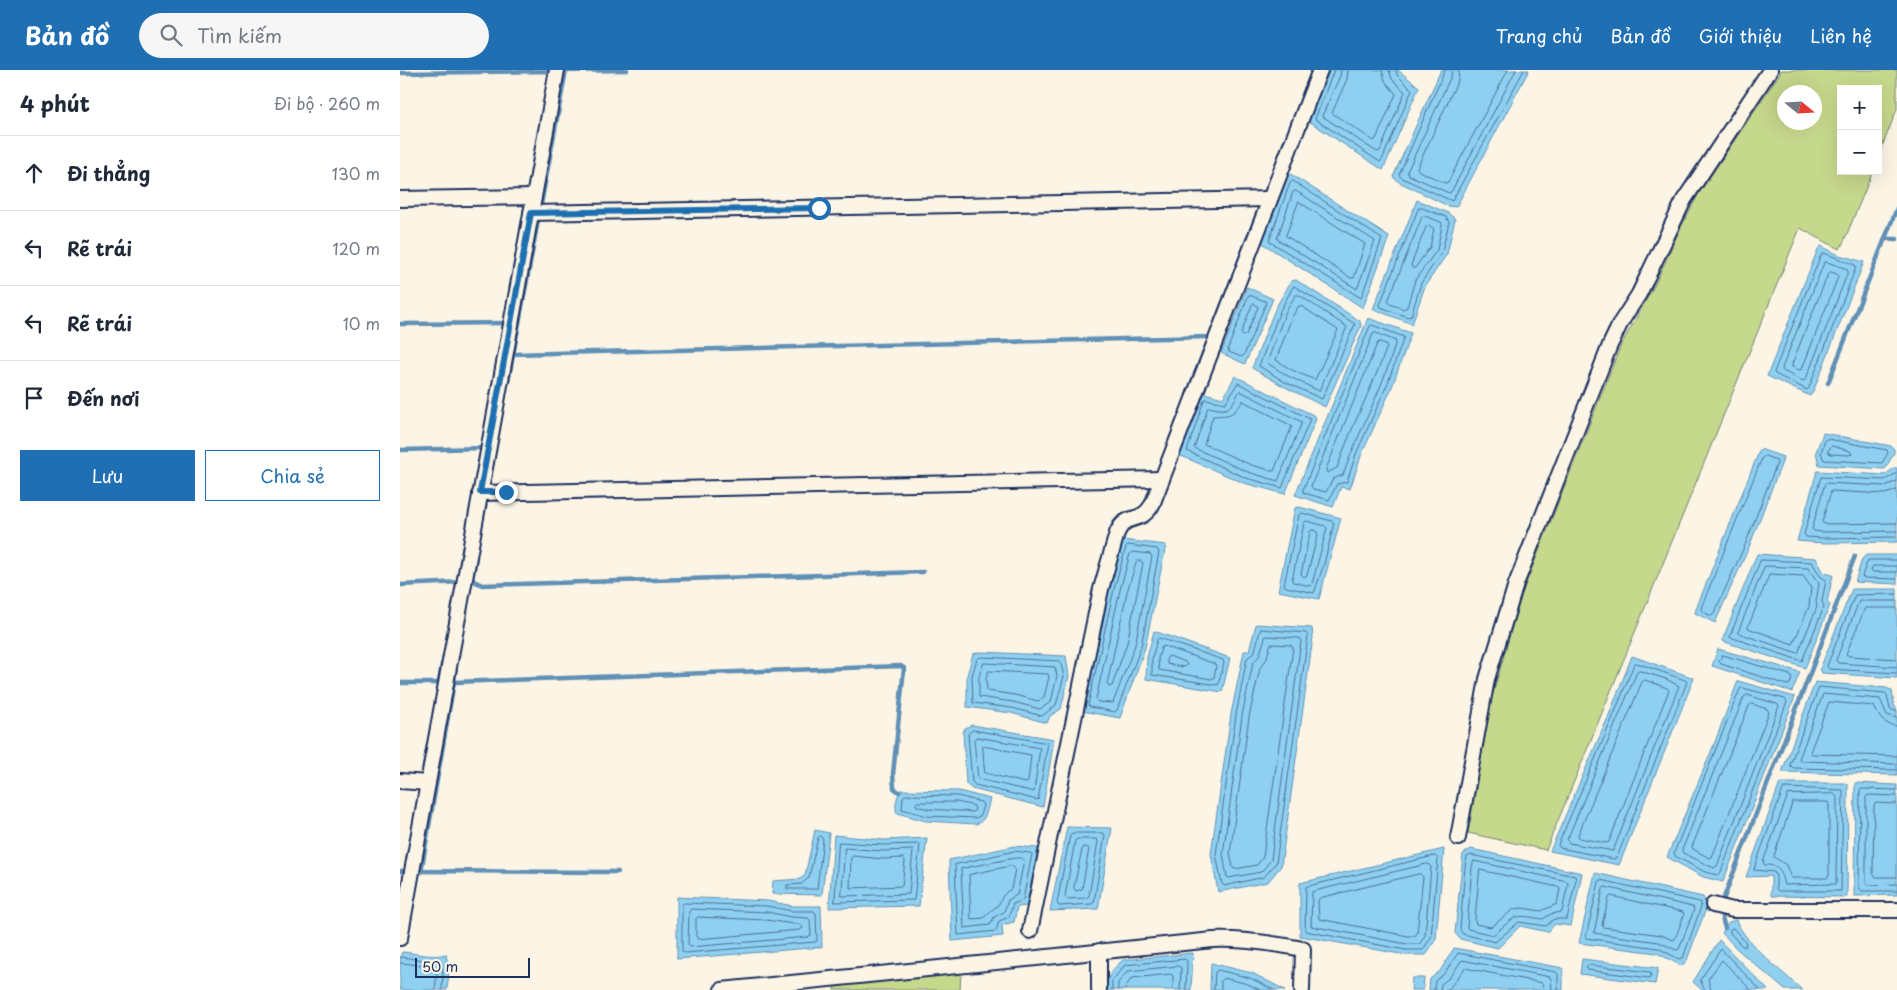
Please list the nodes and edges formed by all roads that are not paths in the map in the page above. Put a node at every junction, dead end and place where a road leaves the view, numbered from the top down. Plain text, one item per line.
1 (557, 70) edge
2 (1320, 70) edge
3 (1770, 70) edge
4 (534, 197) junction
5 (400, 199) edge
6 (1269, 199) junction
7 (531, 213) junction
8 (1162, 479) junction
9 (480, 492) junction
10 (400, 781) edge
11 (428, 783) junction
12 (1458, 838) dead end
13 (1713, 905) dead end
14 (1897, 910) edge
15 (1030, 931) dead end
16 (400, 938) edge
17 (1099, 951) junction
18 (722, 990) edge
19 (1099, 990) edge
20 (1302, 990) edge

1 - 4 street
2 - 6 street
3 - 12 street
4 - 5 street
4 - 7 street
6 - 7 street
6 - 8 street
7 - 9 street
8 - 9 street
8 - 15 street
9 - 11 street
10 - 11 street
11 - 16 street
13 - 14 street
17 - 18 street
17 - 19 street
17 - 20 street

